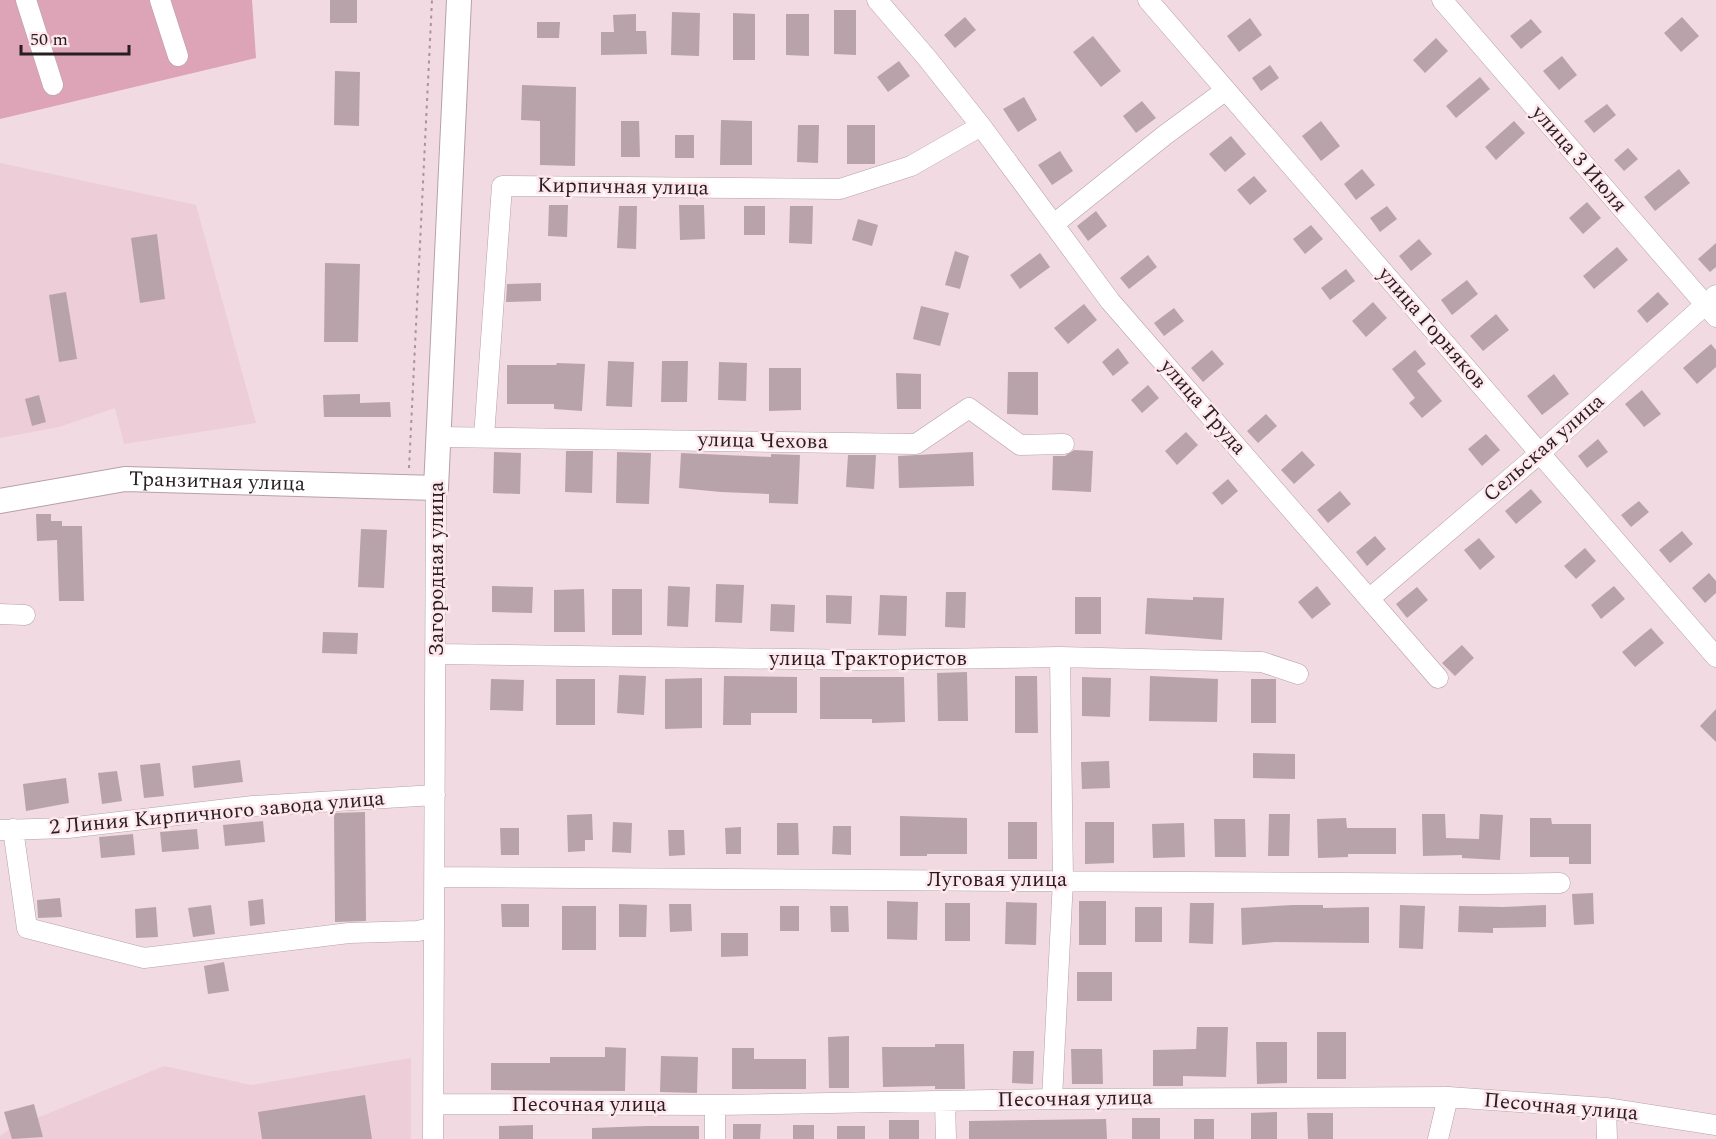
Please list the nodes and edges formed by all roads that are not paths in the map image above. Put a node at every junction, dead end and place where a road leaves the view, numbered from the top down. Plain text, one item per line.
1 (26, 0) edge
2 (160, 0) edge
3 (459, 0) edge
4 (877, 0) edge
5 (1148, 0) edge
6 (1442, 0) edge
7 (178, 56) dead end
8 (53, 85) dead end
9 (1226, 90) junction
10 (981, 126) junction
11 (1053, 224) junction
12 (1712, 305) edge
13 (439, 437) junction
14 (483, 437) junction
15 (1064, 444) dead end
16 (1540, 453) junction
17 (436, 488) junction
18 (0, 501) edge
19 (1369, 599) junction
20 (0, 614) edge
21 (25, 615) dead end
22 (436, 654) junction
23 (1060, 657) junction
24 (1716, 657) edge
25 (1298, 674) dead end
26 (1438, 678) dead end
27 (435, 795) junction
28 (7, 829) edge
29 (435, 877) junction
30 (1063, 880) junction
31 (1560, 883) dead end
32 (434, 927) junction
33 (1448, 1097) junction
34 (1052, 1099) junction
35 (945, 1102) junction
36 (433, 1104) junction
37 (715, 1106) junction
38 (1606, 1108) junction
39 (1716, 1125) edge
40 (433, 1139) edge
41 (715, 1139) edge
42 (946, 1139) edge
43 (1438, 1139) edge
44 (1606, 1139) edge

1 - 8 street
2 - 7 street
3 - 13 main road, Загородная улица
4 - 10 street, улица Труда
5 - 9 street, улица Горняков
6 - 12 street, улица 3 Июля
9 - 11 street
9 - 16 street, улица Горняков
10 - 11 street, улица Труда
10 - 14 street, Кирпичная улица
11 - 19 street, улица Труда
12 - 16 street, Сельская улица
13 - 14 street, улица Чехова
13 - 17 main road, Загородная улица
14 - 15 street, улица Чехова
16 - 19 street, Сельская улица
16 - 24 street, улица Горняков
17 - 18 main road, Транзитная улица
17 - 22 street, Загородная улица
19 - 26 street, улица Труда
20 - 21 street
22 - 23 street, улица Трактористов
22 - 27 street, Загородная улица
23 - 25 street, улица Трактористов
23 - 30 street
27 - 28 street, 2 Линия Кирпичного завода улица
27 - 29 street, Загородная улица
28 - 32 street
29 - 30 street, Луговая улица
29 - 32 street, Загородная улица
30 - 31 street, Луговая улица
30 - 34 street
32 - 36 street, Загородная улица
33 - 34 street, Песочная улица
33 - 38 street, Песочная улица
33 - 43 street
34 - 35 street, Песочная улица
35 - 37 street, Песочная улица
35 - 42 street
36 - 37 street, Песочная улица
36 - 40 street, Загородная улица
37 - 41 street
38 - 39 street, Песочная улица
38 - 44 street

